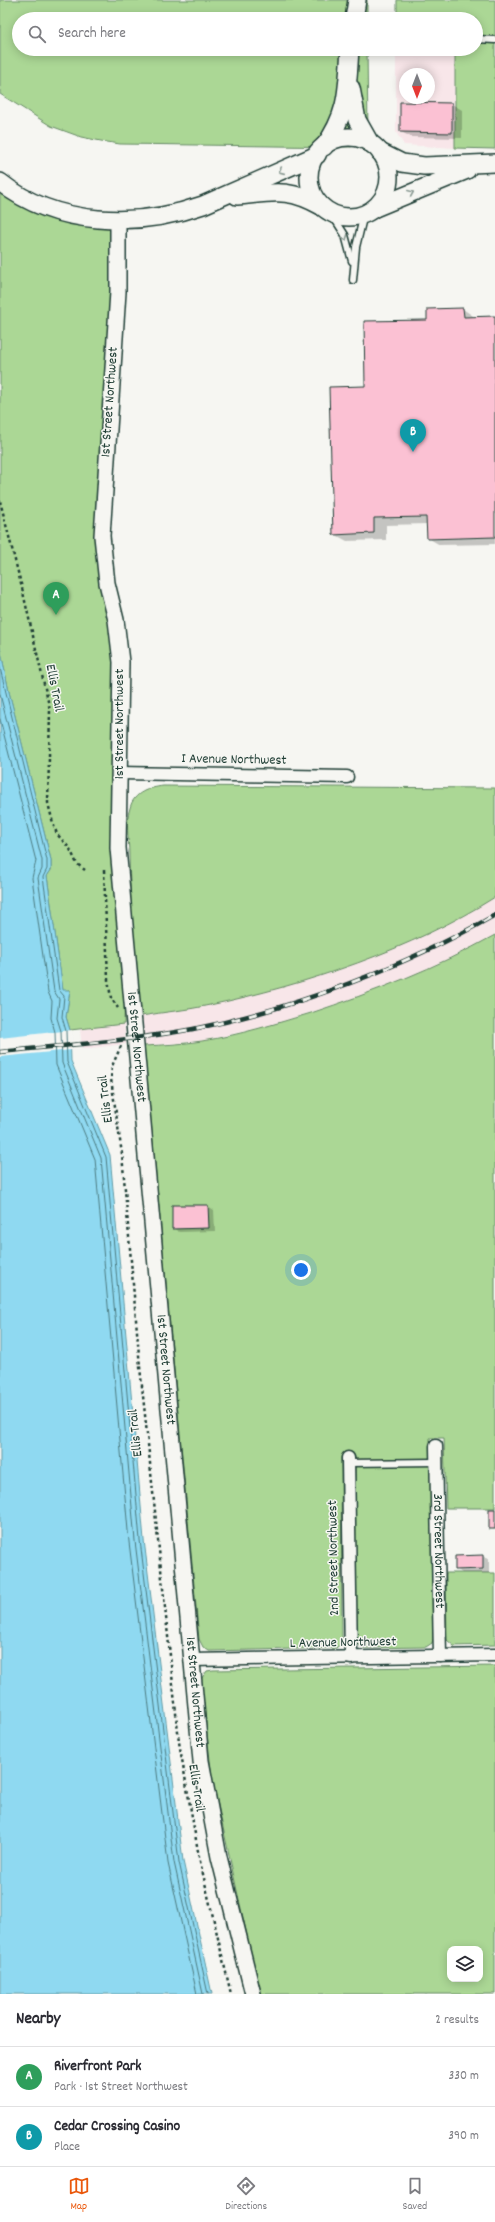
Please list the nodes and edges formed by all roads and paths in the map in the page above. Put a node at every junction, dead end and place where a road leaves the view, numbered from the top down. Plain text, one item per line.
1 (357, 0) edge
2 (355, 12) edge
3 (483, 40) edge
4 (495, 40) edge
5 (350, 56) edge
6 (349, 82) junction
7 (375, 147) junction
8 (321, 151) junction
9 (488, 163) edge
10 (0, 182) edge
11 (221, 197) junction
12 (326, 209) junction
13 (369, 211) junction
14 (118, 220) junction
15 (353, 266) junction
16 (353, 280) dead end
17 (0, 501) edge
18 (120, 773) junction
19 (347, 776) dead end
20 (85, 870) dead end
21 (104, 870) dead end
22 (120, 1012) dead end
23 (123, 1042) dead end
24 (436, 1446) dead end
25 (348, 1461) joint
26 (436, 1462) junction
27 (495, 1655) edge
28 (440, 1656) junction
29 (351, 1658) junction
30 (192, 1660) junction
31 (231, 1994) edge
32 (253, 1994) edge

1 - 2 main road
3 - 4 lane
5 - 6 main road
6 - 7 main road
6 - 8 main road
7 - 8 main road
7 - 9 main road
7 - 13 main road
8 -> 11 main road
8 - 12 main road
13 -> 9 main road
10 - 14 main road
11 - 12 main road
11 - 14 main road
12 - 13 main road
12 -> 15 lane
13 - 15 lane
14 - 18 street, 1st Street Northwest
15 - 16 lane
17 - 20 path, Ellis Trail
18 - 19 street, I Avenue Northwest
18 - 30 street, 1st Street Northwest
21 - 22 path
23 - 31 path, Ellis Trail
24 - 26 street, 3rd Street Northwest
25 - 26 lane
25 - 29 street, 2nd Street Northwest
26 - 28 street, 3rd Street Northwest
27 - 28 street, L Avenue Northwest
28 - 29 street, L Avenue Northwest
29 - 30 street, L Avenue Northwest
30 - 32 street, 1st Street Northwest

